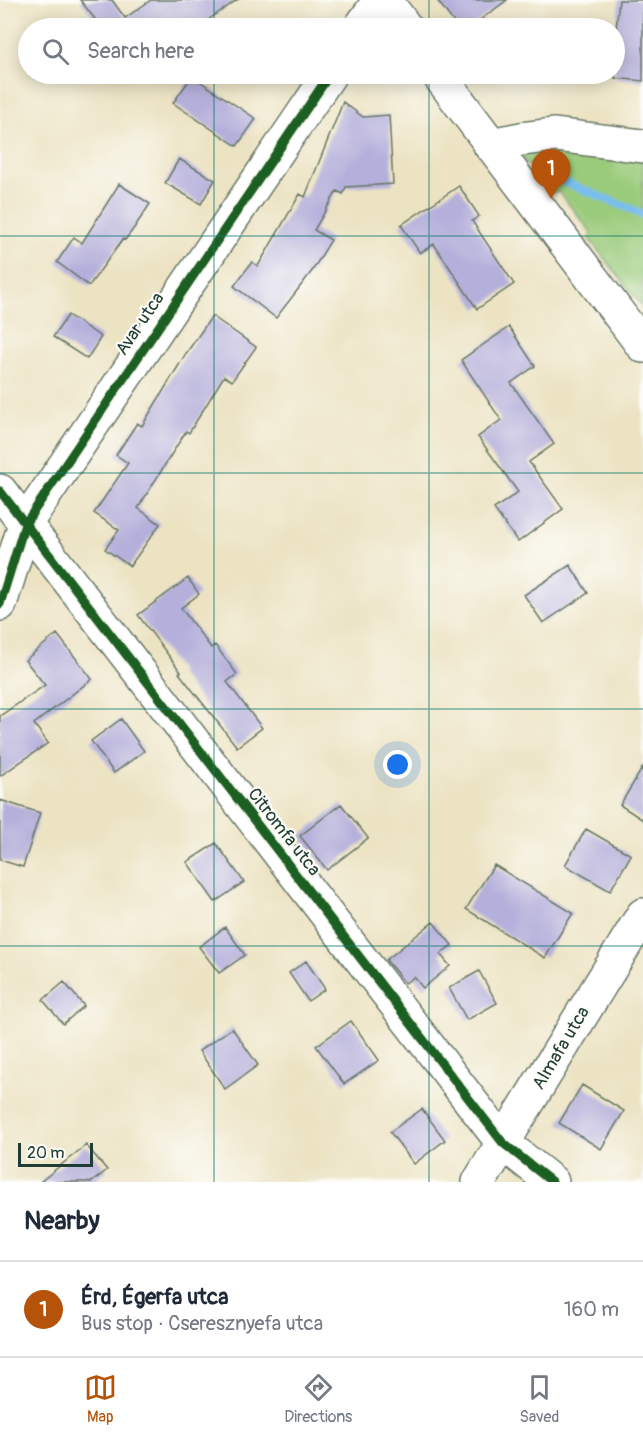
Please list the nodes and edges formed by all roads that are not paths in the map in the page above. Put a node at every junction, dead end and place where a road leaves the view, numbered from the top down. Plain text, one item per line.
1 (380, 0) edge
2 (385, 0) edge
3 (367, 18) edge
4 (398, 18) edge
5 (323, 84) edge
6 (445, 84) edge
7 (490, 145) junction
8 (643, 146) edge
9 (643, 346) edge
10 (0, 491) edge
11 (25, 524) junction
12 (0, 604) edge
13 (643, 915) edge
14 (503, 1143) junction
15 (479, 1182) edge
16 (552, 1182) edge

1 - 3 street
2 - 4 street
5 - 11 street, Avar utca
6 - 7 street
7 - 8 street
7 - 9 street
10 - 11 street, Citromfa utca
11 - 12 street, Avar utca
11 - 14 street, Citromfa utca
13 - 14 street, Almafa utca
14 - 15 street, Almafa utca
14 - 16 street, Citromfa utca

